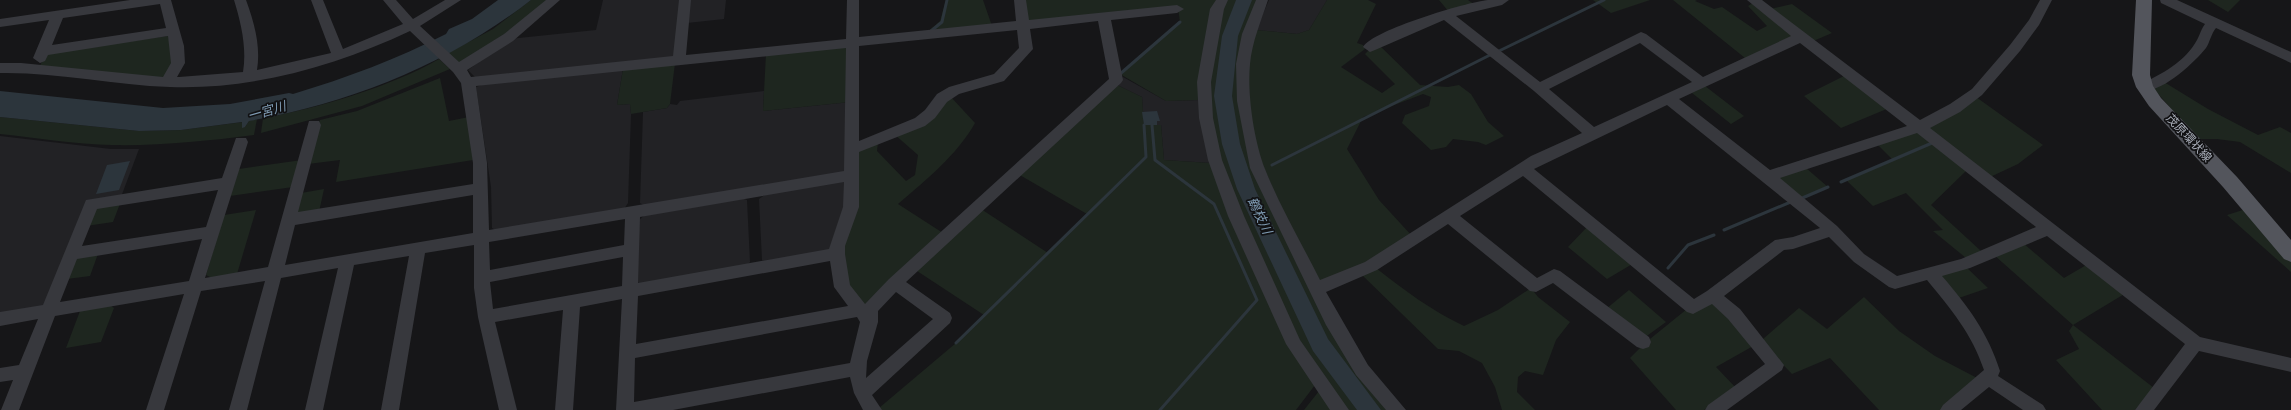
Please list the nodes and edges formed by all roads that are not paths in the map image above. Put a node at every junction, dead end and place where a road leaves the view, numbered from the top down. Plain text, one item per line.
1 (160, 0) edge
2 (165, 0) edge
3 (240, 0) edge
4 (317, 0) edge
5 (389, 0) edge
6 (455, 0) edge
7 (554, 0) edge
8 (685, 0) edge
9 (853, 0) edge
10 (1020, 0) edge
11 (1222, 0) edge
12 (1262, 0) edge
13 (1501, 0) edge
14 (1753, 0) edge
15 (2046, 0) edge
16 (2144, 0) edge
17 (2166, 0) edge
18 (1177, 8) dead end
19 (58, 15) junction
20 (1447, 15) junction
21 (1104, 16) junction
22 (2214, 22) junction
23 (0, 23) edge
24 (1024, 25) junction
25 (415, 29) junction
26 (172, 31) junction
27 (1801, 38) junction
28 (854, 43) junction
29 (1370, 47) dead end
30 (44, 51) junction
31 (339, 56) junction
32 (2291, 58) edge
33 (679, 61) junction
34 (454, 65) junction
35 (0, 68) edge
36 (35, 70) junction
37 (248, 76) junction
38 (167, 82) junction
39 (468, 82) junction
40 (1701, 82) junction
41 (2146, 87) junction
42 (1539, 88) junction
43 (1668, 98) junction
44 (314, 125) dead end
45 (1919, 127) junction
46 (1591, 133) junction
47 (240, 142) dead end
48 (853, 149) junction
49 (1523, 168) junction
50 (852, 175) junction
51 (1769, 176) junction
52 (227, 183) junction
53 (481, 188) junction
54 (633, 212) junction
55 (1448, 214) junction
56 (288, 220) junction
57 (2048, 229) junction
58 (1832, 230) junction
59 (211, 232) junction
60 (483, 238) junction
61 (418, 249) junction
62 (631, 250) junction
63 (71, 254) junction
64 (837, 254) junction
65 (2291, 254) edge
66 (347, 261) junction
67 (274, 273) junction
68 (1930, 273) junction
69 (483, 277) junction
70 (895, 283) junction
71 (194, 287) junction
72 (1316, 289) junction
73 (629, 291) junction
74 (1713, 296) junction
75 (572, 301) junction
76 (50, 310) junction
77 (865, 316) junction
78 (486, 317) junction
79 (0, 318) edge
80 (1643, 342) dead end
81 (2194, 343) junction
82 (627, 353) junction
83 (2291, 365) edge
84 (856, 369) junction
85 (26, 371) junction
86 (0, 375) edge
87 (1988, 378) junction
88 (862, 393) junction
89 (10, 410) edge
90 (155, 410) edge
91 (238, 410) edge
92 (314, 410) edge
93 (390, 410) edge
94 (508, 410) edge
95 (564, 410) edge
96 (625, 410) edge
97 (633, 410) edge
98 (873, 410) edge
99 (1340, 410) edge
100 (1397, 410) edge
101 (1714, 410) edge
102 (1950, 410) edge
103 (2037, 410) edge
104 (2144, 410) edge

1 - 19 street
2 - 26 street
3 - 37 street
4 - 31 street
5 - 25 street
6 - 25 street
7 - 34 street
8 - 33 street
9 - 28 street
10 - 24 street
11 - 99 street
12 - 72 street
13 - 20 street
14 - 27 street
15 - 45 street
16 - 41 main road, 茂原環状線
17 - 22 street
18 - 21 street
19 - 23 street
19 - 30 street
20 - 29 street
20 - 42 street
21 - 24 street
21 - 70 street
22 - 32 street
22 - 41 street
24 - 28 street
24 - 48 street
25 - 31 street
25 - 34 street
26 - 30 street
26 - 38 street
27 - 40 street
27 - 45 street
28 - 33 street
28 - 48 street
30 - 36 street
31 - 37 street
33 - 39 street
34 - 39 street
35 - 36 street
36 - 38 street
37 - 38 street
39 - 53 street
40 - 42 street
40 - 43 street
41 - 65 main road, 茂原環状線
42 - 46 street
43 - 46 street
43 - 51 street
44 - 56 street
45 - 51 street
45 - 57 street
46 - 49 street
47 - 52 street
48 - 50 street
49 - 55 street
49 - 74 street
50 - 54 street
50 - 64 street
51 - 58 street
52 - 59 street
52 - 63 street
53 - 56 street
53 - 60 street
54 - 60 street
54 - 62 street
55 - 72 street
55 - 80 street
56 - 67 street
57 - 68 street
57 - 81 street
58 - 68 street
58 - 74 street
59 - 63 street
59 - 71 street
60 - 61 street
60 - 69 street
61 - 66 street
61 - 93 street
62 - 69 street
62 - 73 street
63 - 76 street
64 - 73 street
64 - 77 street
66 - 67 street
66 - 92 street
67 - 71 street
67 - 91 street
68 - 87 street
69 - 78 street
70 - 77 street
70 - 88 street
71 - 76 street
71 - 90 street
72 - 100 street
73 - 75 street
73 - 82 street
74 - 101 street
75 - 78 street
75 - 95 street
76 - 79 street
76 - 85 street
77 - 82 street
77 - 84 street
78 - 94 street
81 - 83 street
81 - 104 street
82 - 96 street
84 - 88 street
84 - 97 street
85 - 86 street
85 - 89 street
87 - 102 street
87 - 103 street
88 - 98 street

